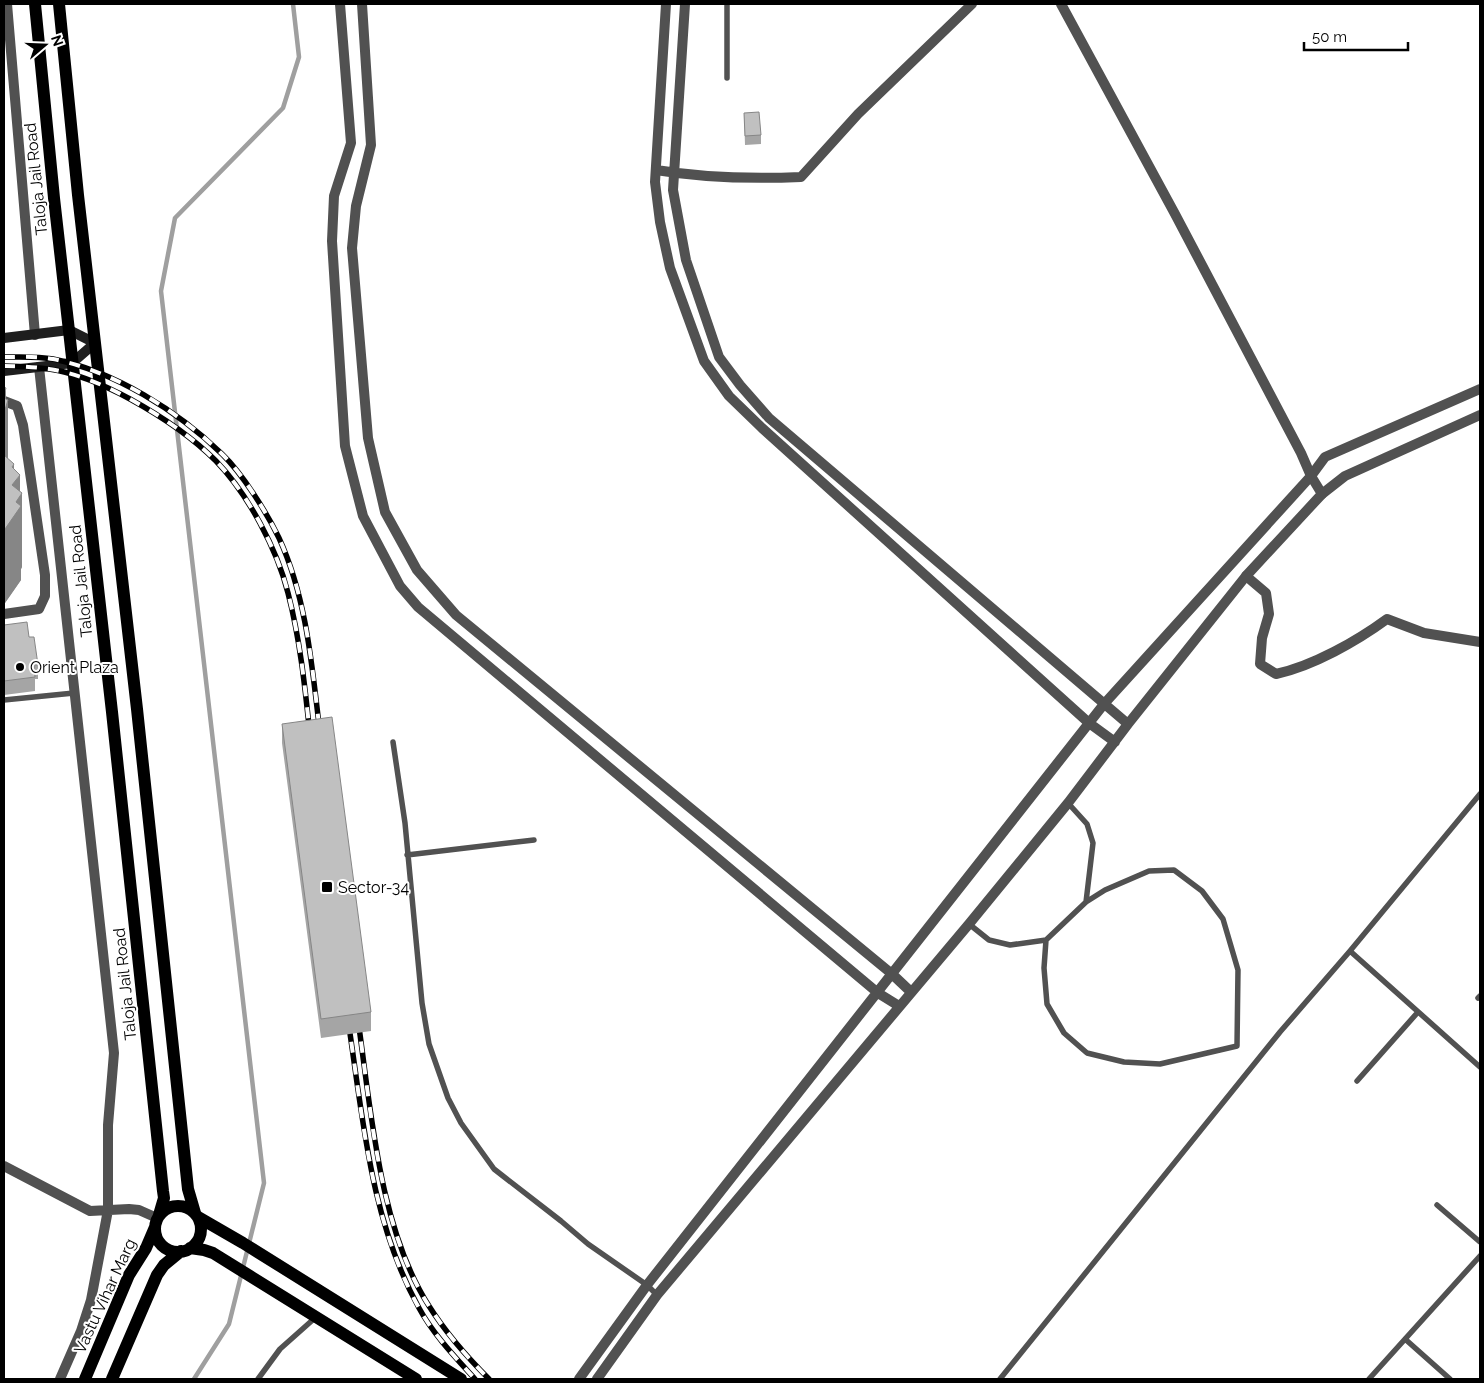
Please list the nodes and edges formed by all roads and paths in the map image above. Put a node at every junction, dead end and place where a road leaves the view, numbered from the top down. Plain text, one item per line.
1 (7, 4) edge
2 (35, 4) edge
3 (59, 4) edge
4 (340, 4) edge
5 (362, 4) edge
6 (666, 4) edge
7 (685, 4) edge
8 (727, 4) edge
9 (972, 4) edge
10 (1061, 4) edge
11 (6, 29) edge
12 (727, 78) dead end
13 (656, 170) junction
14 (674, 173) junction
15 (69, 330) junction
16 (35, 334) junction
17 (4, 338) edge
18 (95, 344) junction
19 (72, 363) junction
20 (39, 367) junction
21 (4, 371) edge
22 (1480, 389) edge
23 (4, 401) edge
24 (1480, 415) edge
25 (1311, 476) junction
26 (1322, 494) junction
27 (1246, 576) junction
28 (4, 614) edge
29 (1480, 642) edge
30 (74, 693) junction
31 (4, 700) edge
32 (1104, 704) junction
33 (1089, 723) junction
34 (1128, 724) junction
35 (393, 742) dead end
36 (1115, 742) junction
37 (1480, 794) edge
38 (1068, 803) junction
39 (534, 840) dead end
40 (407, 855) junction
41 (1086, 902) junction
42 (969, 924) junction
43 (1046, 940) junction
44 (1350, 951) junction
45 (892, 974) junction
46 (911, 992) junction
47 (878, 993) junction
48 (899, 1006) junction
49 (1418, 1012) junction
50 (1480, 1067) edge
51 (1357, 1081) dead end
52 (4, 1166) edge
53 (1437, 1205) dead end
54 (108, 1210) junction
55 (196, 1215) junction
56 (157, 1220) junction
57 (1480, 1242) edge
58 (185, 1250) junction
59 (1480, 1256) edge
60 (647, 1285) junction
61 (657, 1295) junction
62 (316, 1317) junction
63 (1405, 1339) junction
64 (60, 1379) edge
65 (85, 1379) edge
66 (112, 1379) edge
67 (258, 1379) edge
68 (416, 1379) edge
69 (461, 1379) edge
70 (579, 1379) edge
71 (597, 1379) edge
72 (1000, 1379) edge
73 (1370, 1379) edge
74 (1450, 1379) edge

1 - 11 street
2 - 15 main road, Taloja Jail Road
3 - 18 main road
4 - 47 street
5 - 45 street
6 - 13 street
7 - 14 street
8 - 12 lane
9 - 14 street
10 - 25 street
11 - 16 street
13 - 14 street
13 - 33 street
14 - 32 street
15 - 16 main road
15 - 18 main road
15 - 19 main road, Taloja Jail Road
16 - 17 main road
18 - 19 main road
18 - 55 main road
19 - 20 main road
19 - 56 main road, Taloja Jail Road
20 - 21 main road
20 - 30 street
22 - 25 street
23 - 28 street
24 - 26 street
25 - 26 street
25 - 32 street
26 - 27 street
27 - 29 street
27 - 34 street
30 - 31 lane
30 - 54 street
32 - 33 street
32 - 34 street
33 - 36 street
33 - 45 street
34 - 36 street
35 - 40 lane
36 - 38 street
37 - 44 lane
38 - 41 lane
38 - 42 street
39 - 40 lane
40 - 60 lane
41 - 43 lane
41 - 43 lane
42 - 43 lane
42 - 46 street
44 - 49 lane
44 - 72 lane
45 - 46 street
45 - 47 street
46 - 48 street
47 - 48 street
47 - 60 street
48 - 61 street
49 - 50 lane
49 - 51 lane
52 - 54 street
53 - 57 lane
54 - 56 street
54 - 64 street
55 - 56 main road
55 - 58 main road
55 - 69 main road
56 - 58 main road
56 - 65 main road, Vastu Vihar Marg
58 - 62 main road
58 - 66 main road
59 - 63 lane
60 - 61 lane
60 - 70 street
61 - 71 street
62 - 67 lane
62 - 68 main road
63 - 73 lane
63 - 74 lane

